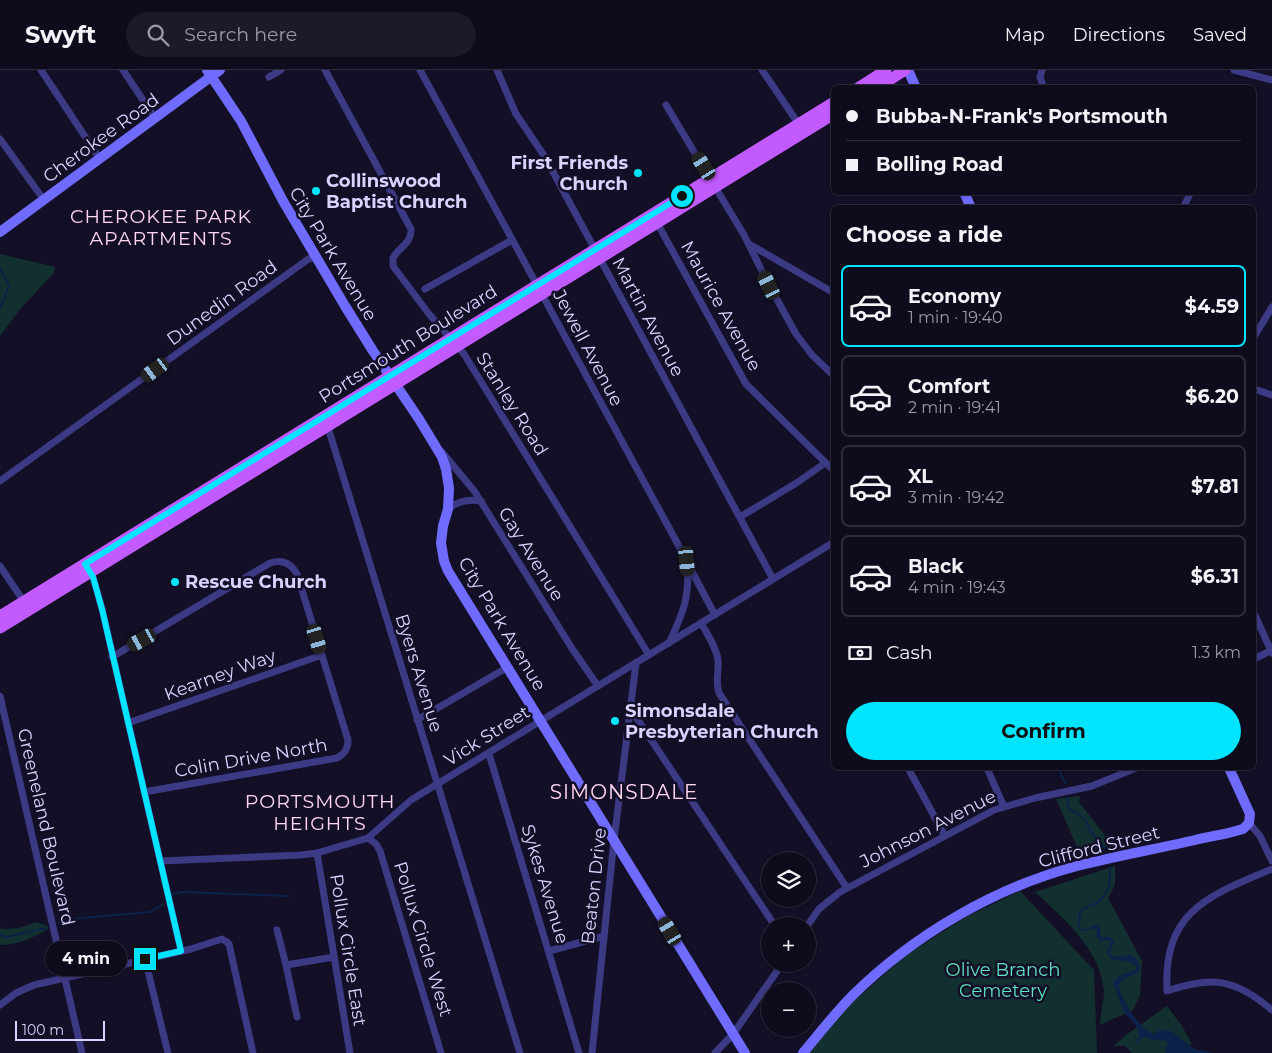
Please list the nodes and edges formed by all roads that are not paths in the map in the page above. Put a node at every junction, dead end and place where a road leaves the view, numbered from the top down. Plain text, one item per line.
1 (41, 70) edge
2 (123, 70) edge
3 (281, 70) edge
4 (325, 70) edge
5 (420, 70) edge
6 (497, 70) edge
7 (762, 70) edge
8 (886, 70) edge
9 (907, 70) edge
10 (1042, 70) edge
11 (1234, 70) edge
12 (213, 72) edge
13 (268, 76) dead end
14 (1272, 80) edge
15 (1042, 83) dead end
16 (863, 85) edge
17 (882, 85) edge
18 (914, 85) edge
19 (831, 104) edge
20 (666, 105) dead end
21 (831, 115) edge
22 (155, 118) junction
23 (802, 128) junction
24 (0, 139) edge
25 (100, 159) junction
26 (714, 182) junction
27 (44, 200) junction
28 (655, 218) junction
29 (0, 232) edge
30 (512, 240) junction
31 (749, 244) junction
32 (598, 254) junction
33 (315, 256) junction
34 (425, 289) dead end
35 (539, 290) junction
36 (831, 291) edge
37 (1272, 307) edge
38 (1256, 333) edge
39 (454, 343) junction
40 (831, 373) edge
41 (394, 380) junction
42 (1256, 390) edge
43 (1272, 395) edge
44 (326, 421) junction
45 (433, 442) junction
46 (826, 463) junction
47 (831, 467) edge
48 (0, 481) edge
49 (480, 501) junction
50 (448, 509) junction
51 (740, 518) junction
52 (831, 544) edge
53 (687, 561) junction
54 (0, 566) edge
55 (88, 568) junction
56 (773, 579) junction
57 (24, 602) junction
58 (715, 614) junction
59 (0, 616) edge
60 (1256, 617) edge
61 (701, 623) junction
62 (0, 628) edge
63 (669, 643) junction
64 (1272, 652) edge
65 (322, 655) junction
66 (649, 655) junction
67 (112, 657) junction
68 (1256, 658) edge
69 (636, 663) junction
70 (508, 667) junction
71 (598, 686) junction
72 (0, 696) edge
73 (630, 708) junction
74 (417, 720) junction
75 (541, 720) junction
76 (128, 723) junction
77 (489, 754) junction
78 (909, 770) edge
79 (988, 770) edge
80 (1131, 770) edge
81 (1230, 770) edge
82 (438, 784) junction
83 (144, 792) junction
84 (1004, 807) junction
85 (1249, 823) junction
86 (945, 836) junction
87 (368, 838) junction
88 (614, 840) junction
89 (317, 853) junction
90 (160, 861) junction
91 (1272, 861) edge
92 (1272, 868) edge
93 (847, 888) junction
94 (769, 917) edge
95 (813, 917) edge
96 (277, 930) dead end
97 (604, 936) junction
98 (181, 951) junction
99 (549, 951) junction
100 (334, 957) junction
101 (145, 959) junction
102 (286, 965) junction
103 (777, 972) edge
104 (66, 977) junction
105 (0, 1005) edge
106 (1272, 1010) edge
107 (297, 1017) dead end
108 (734, 1034) junction
109 (82, 1053) edge
110 (168, 1053) edge
111 (253, 1053) edge
112 (350, 1053) edge
113 (441, 1053) edge
114 (520, 1053) edge
115 (579, 1053) edge
116 (592, 1053) edge
117 (715, 1053) edge
118 (745, 1053) edge
119 (803, 1053) edge

1 - 25 street
2 - 22 street
3 - 13 street
4 - 39 street, Stanley Road
5 - 30 street, Jewell Avenue
6 - 32 street, Martin Avenue
7 - 23 street
8 - 16 main road
9 - 17 main road
9 - 18 street
10 - 15 street
11 - 14 street
12 - 22 street, Cherokee Road
12 - 33 street, City Park Avenue
19 - 23 main road, Portsmouth Boulevard
20 - 26 street
21 - 23 main road, Portsmouth Boulevard
22 - 25 street, Cherokee Road
23 - 26 main road, Portsmouth Boulevard
24 - 27 street
25 - 27 street, Cherokee Road
26 - 28 main road, Portsmouth Boulevard
26 - 31 street
27 - 29 street, Cherokee Road
28 - 32 main road, Portsmouth Boulevard
28 - 46 street, Maurice Avenue
30 - 34 street
30 - 35 street, Jewell Avenue
31 - 36 street
31 - 40 street
32 - 35 main road, Portsmouth Boulevard
32 - 51 street, Martin Avenue
33 - 41 street, City Park Avenue
33 - 48 street, Dunedin Road
35 - 39 main road, Portsmouth Boulevard
35 - 53 street, Jewell Avenue
37 - 38 street
39 - 41 main road, Portsmouth Boulevard
39 - 66 street, Stanley Road
41 - 44 main road, Portsmouth Boulevard
41 - 45 street, City Park Avenue
42 - 43 street
44 - 55 main road, Portsmouth Boulevard
44 - 74 street, Byers Avenue
45 - 49 street, Gay Avenue
45 - 50 street, City Park Avenue
46 - 47 street, Maurice Avenue
46 - 51 street
49 - 50 street
49 - 71 street, Gay Avenue
50 - 70 street, City Park Avenue
51 - 56 street, Martin Avenue
52 - 56 street, Vick Street
53 - 58 street, Jewell Avenue
53 - 63 street, Jewell Avenue
54 - 57 street
55 - 57 main road, Portsmouth Boulevard
55 - 62 main road, Portsmouth Boulevard
55 - 67 street
56 - 58 street, Vick Street
57 - 59 main road, Portsmouth Boulevard
58 - 61 street, Vick Street
60 - 64 street
61 - 63 street, Vick Street
61 - 93 street
63 - 66 street, Vick Street
64 - 68 street
65 - 67 street
65 - 76 street, Kearney Way
65 - 83 street, Colin Drive North
66 - 69 street, Vick Street
67 - 76 street
69 - 71 street, Vick Street
69 - 73 street, Beaton Drive
70 - 74 street
70 - 75 street, City Park Avenue
71 - 75 street, Vick Street
72 - 104 street, Greeneland Boulevard
73 - 88 street, Beaton Drive
73 - 94 street
74 - 82 street, Byers Avenue
75 - 77 street, Vick Street
75 - 88 street, City Park Avenue
76 - 83 street
77 - 82 street, Vick Street
77 - 99 street, Sykes Avenue
78 - 86 street
79 - 84 street
80 - 84 street, Johnson Avenue
81 - 85 street
82 - 87 street, Vick Street
82 - 114 street, Byers Avenue
83 - 90 street
84 - 86 street, Johnson Avenue
85 - 91 street
85 - 119 street, Clifford Street
86 - 93 street, Johnson Avenue
87 - 89 street, Vick Street
87 - 113 street, Pollux Circle West
88 - 97 street, Beaton Drive
88 - 108 street, City Park Avenue
89 - 90 street, Vick Street
89 - 100 street, Pollux Circle East
90 - 98 street
92 - 106 street
93 - 95 street, Johnson Avenue
96 - 102 street
97 - 99 street
97 - 116 street, Beaton Drive
98 - 101 street
98 - 111 street
99 - 115 street, Sykes Avenue
100 - 102 street
100 - 112 street, Pollux Circle East
101 - 104 street
101 - 110 street
102 - 107 street
103 - 108 street
104 - 105 street
104 - 109 street, Greeneland Boulevard
108 - 117 street
108 - 118 street, City Park Avenue

